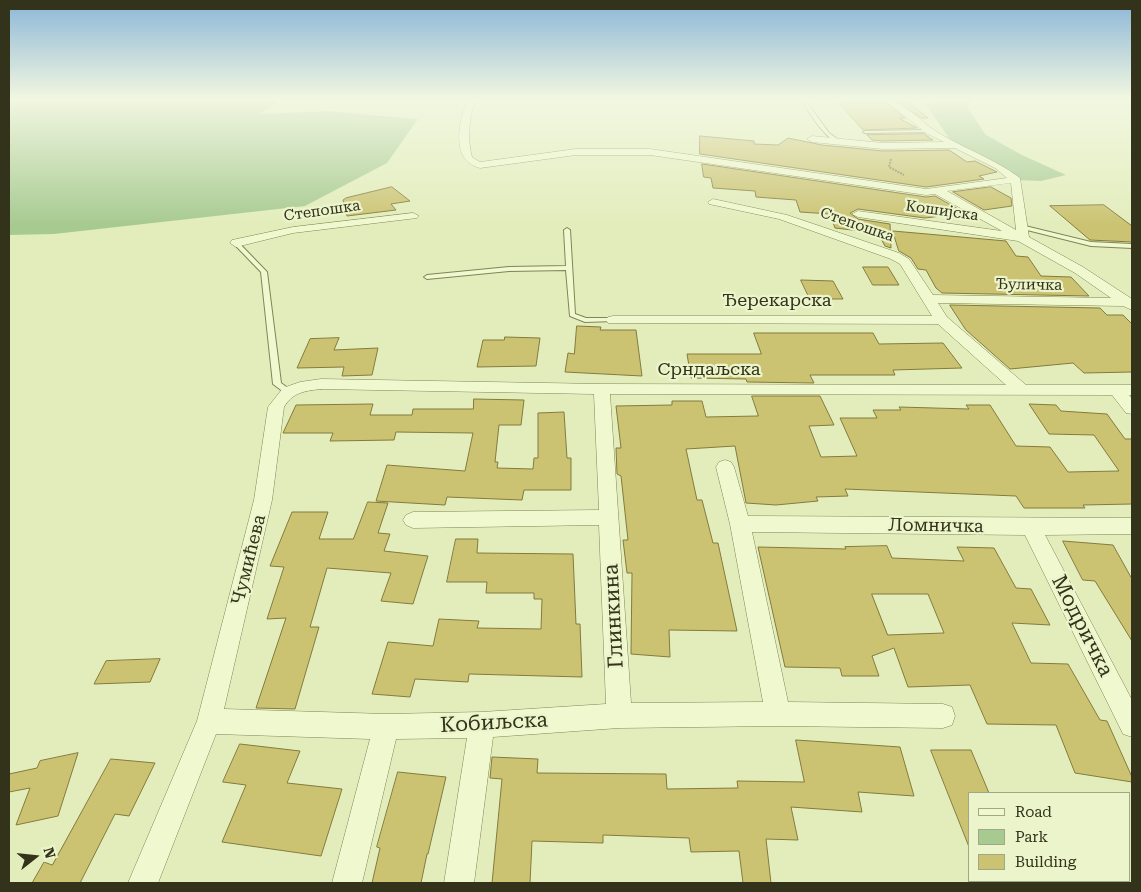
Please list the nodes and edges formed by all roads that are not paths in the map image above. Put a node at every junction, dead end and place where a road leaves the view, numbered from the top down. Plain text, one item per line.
1 (465, 142) edge
2 (835, 142) edge
3 (838, 142) joint
4 (952, 142) edge
5 (959, 145) junction
6 (1016, 180) junction
7 (936, 192) junction
8 (713, 202) dead end
9 (858, 214) dead end
10 (413, 216) dead end
11 (567, 230) dead end
12 (1022, 232) junction
13 (236, 243) joint
14 (1132, 246) edge
15 (568, 268) junction
16 (427, 277) dead end
17 (930, 300) junction
18 (1130, 304) edge
19 (613, 320) joint
20 (942, 320) junction
21 (602, 389) junction
22 (1116, 390) junction
23 (1132, 390) edge
24 (288, 391) junction
25 (1023, 391) junction
26 (1132, 409) edge
27 (725, 467) dead end
28 (609, 517) junction
29 (413, 520) dead end
30 (740, 524) junction
31 (1132, 526) edge
32 (1032, 528) junction
33 (778, 714) junction
34 (619, 716) junction
35 (943, 716) dead end
36 (209, 721) junction
37 (482, 725) junction
38 (1132, 725) edge
39 (386, 727) junction
40 (143, 883) edge
41 (347, 883) edge
42 (459, 883) edge

1 - 7 street
2 - 3 street
3 - 5 street
4 - 5 street
5 - 6 street
6 - 7 street
6 - 12 street
7 - 12 street
8 - 17 street, Степошка
9 - 12 street, Кошијска
10 - 13 street, Степошка
11 - 15 lane
12 - 14 lane
12 - 18 street
13 - 24 lane
15 - 16 lane
15 - 19 lane
17 - 18 street, Ђуличка
17 - 20 street, Степошка
19 - 20 street, Ђерекарска
20 - 25 street, Степошка
21 - 24 street, Срндаљска
21 - 25 street, Срндаљска
21 - 28 street, Глинкина
22 - 23 street, Срндаљска
22 - 25 street, Срндаљска
22 - 26 street
24 - 36 street, Чумићева
27 - 30 street
28 - 29 street
28 - 34 street, Глинкина
30 - 32 street, Ломничка
30 - 33 street
31 - 32 street, Ломничка
32 - 38 street, Модричка
33 - 34 street, Кобиљска
33 - 35 street, Кобиљска
34 - 37 street, Кобиљска
36 - 39 street, Кобиљска
36 - 40 street, Чумићева
37 - 39 street, Кобиљска
37 - 42 street
39 - 41 street

